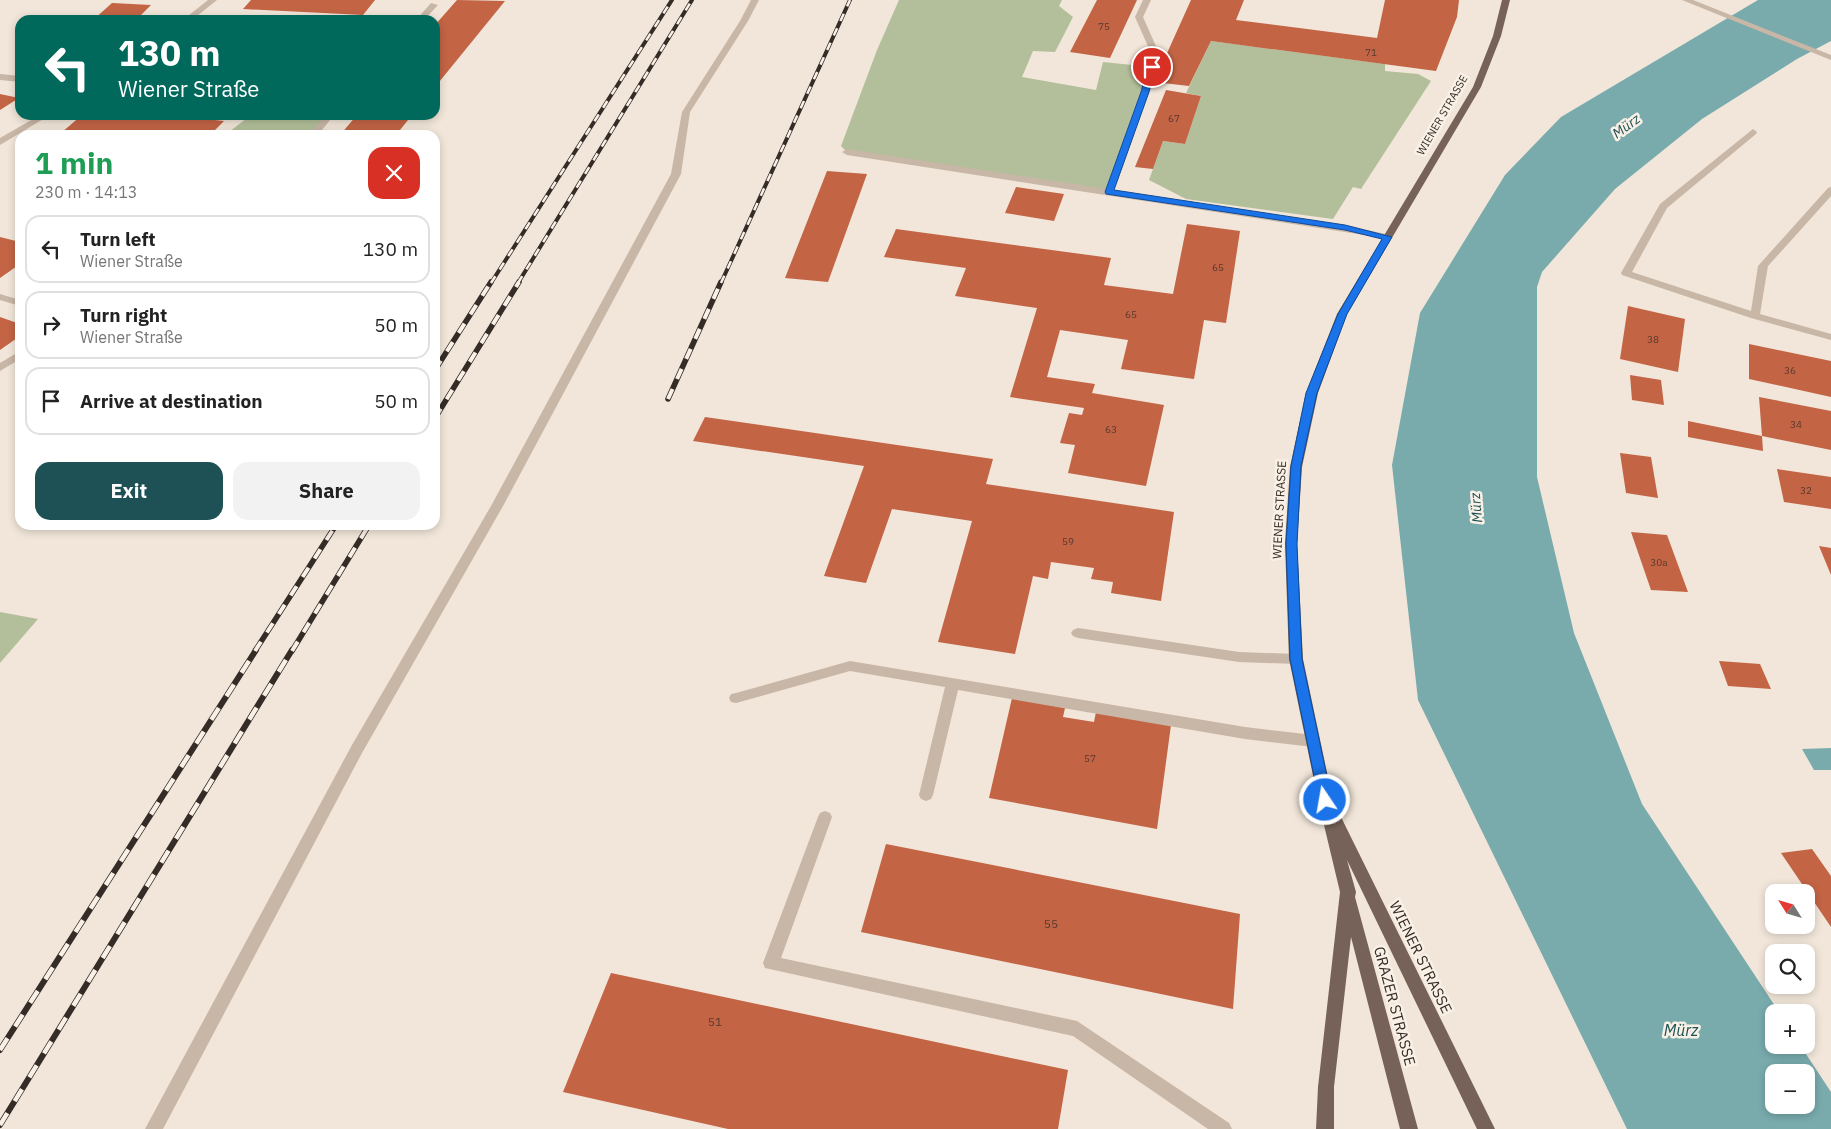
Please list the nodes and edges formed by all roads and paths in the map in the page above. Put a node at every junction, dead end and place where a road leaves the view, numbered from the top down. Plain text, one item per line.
1 (213, 0) edge
2 (755, 0) edge
3 (1147, 0) edge
4 (1506, 0) edge
5 (1686, 0) edge
6 (434, 5) dead end
7 (194, 15) edge
8 (425, 15) edge
9 (1831, 58) edge
10 (0, 77) edge
11 (15, 78) edge
12 (37, 120) edge
13 (326, 120) edge
14 (20, 130) edge
15 (317, 130) edge
16 (1753, 132) dead end
17 (15, 133) edge
18 (0, 142) edge
19 (847, 152) dead end
20 (1831, 190) edge
21 (1109, 192) junction
22 (1387, 237) junction
23 (0, 297) edge
24 (15, 302) edge
25 (1755, 316) junction
26 (1831, 337) edge
27 (15, 358) edge
28 (0, 368) edge
29 (1078, 633) dead end
30 (1296, 659) junction
31 (953, 683) junction
32 (736, 698) dead end
33 (1313, 741) junction
34 (926, 795) dead end
35 (1325, 800) junction
36 (825, 817) dead end
37 (1348, 892) junction
38 (154, 1129) edge
39 (1223, 1129) edge
40 (1325, 1129) edge
41 (1409, 1129) edge
42 (1486, 1129) edge

1 - 7 street
2 - 38 street
3 - 21 street
4 - 22 main road, WIENER STRASSE
5 - 9 street
6 - 8 street
10 - 11 street
12 - 14 street
13 - 15 street
16 - 25 street
17 - 18 street
19 - 21 street
20 - 25 street
21 - 22 street
22 - 30 main road, WIENER STRASSE
23 - 24 street
25 - 26 street
27 - 28 street
29 - 30 street
30 - 33 main road, WIENER STRASSE
31 - 32 street
31 - 33 street
31 - 34 street
33 - 35 main road, WIENER STRASSE
35 - 37 main road, WIENER STRASSE
35 - 42 main road, WIENER STRASSE
36 - 39 street
37 - 40 main road, WIENER STRASSE
37 - 41 main road, GRAZER STRASSE

